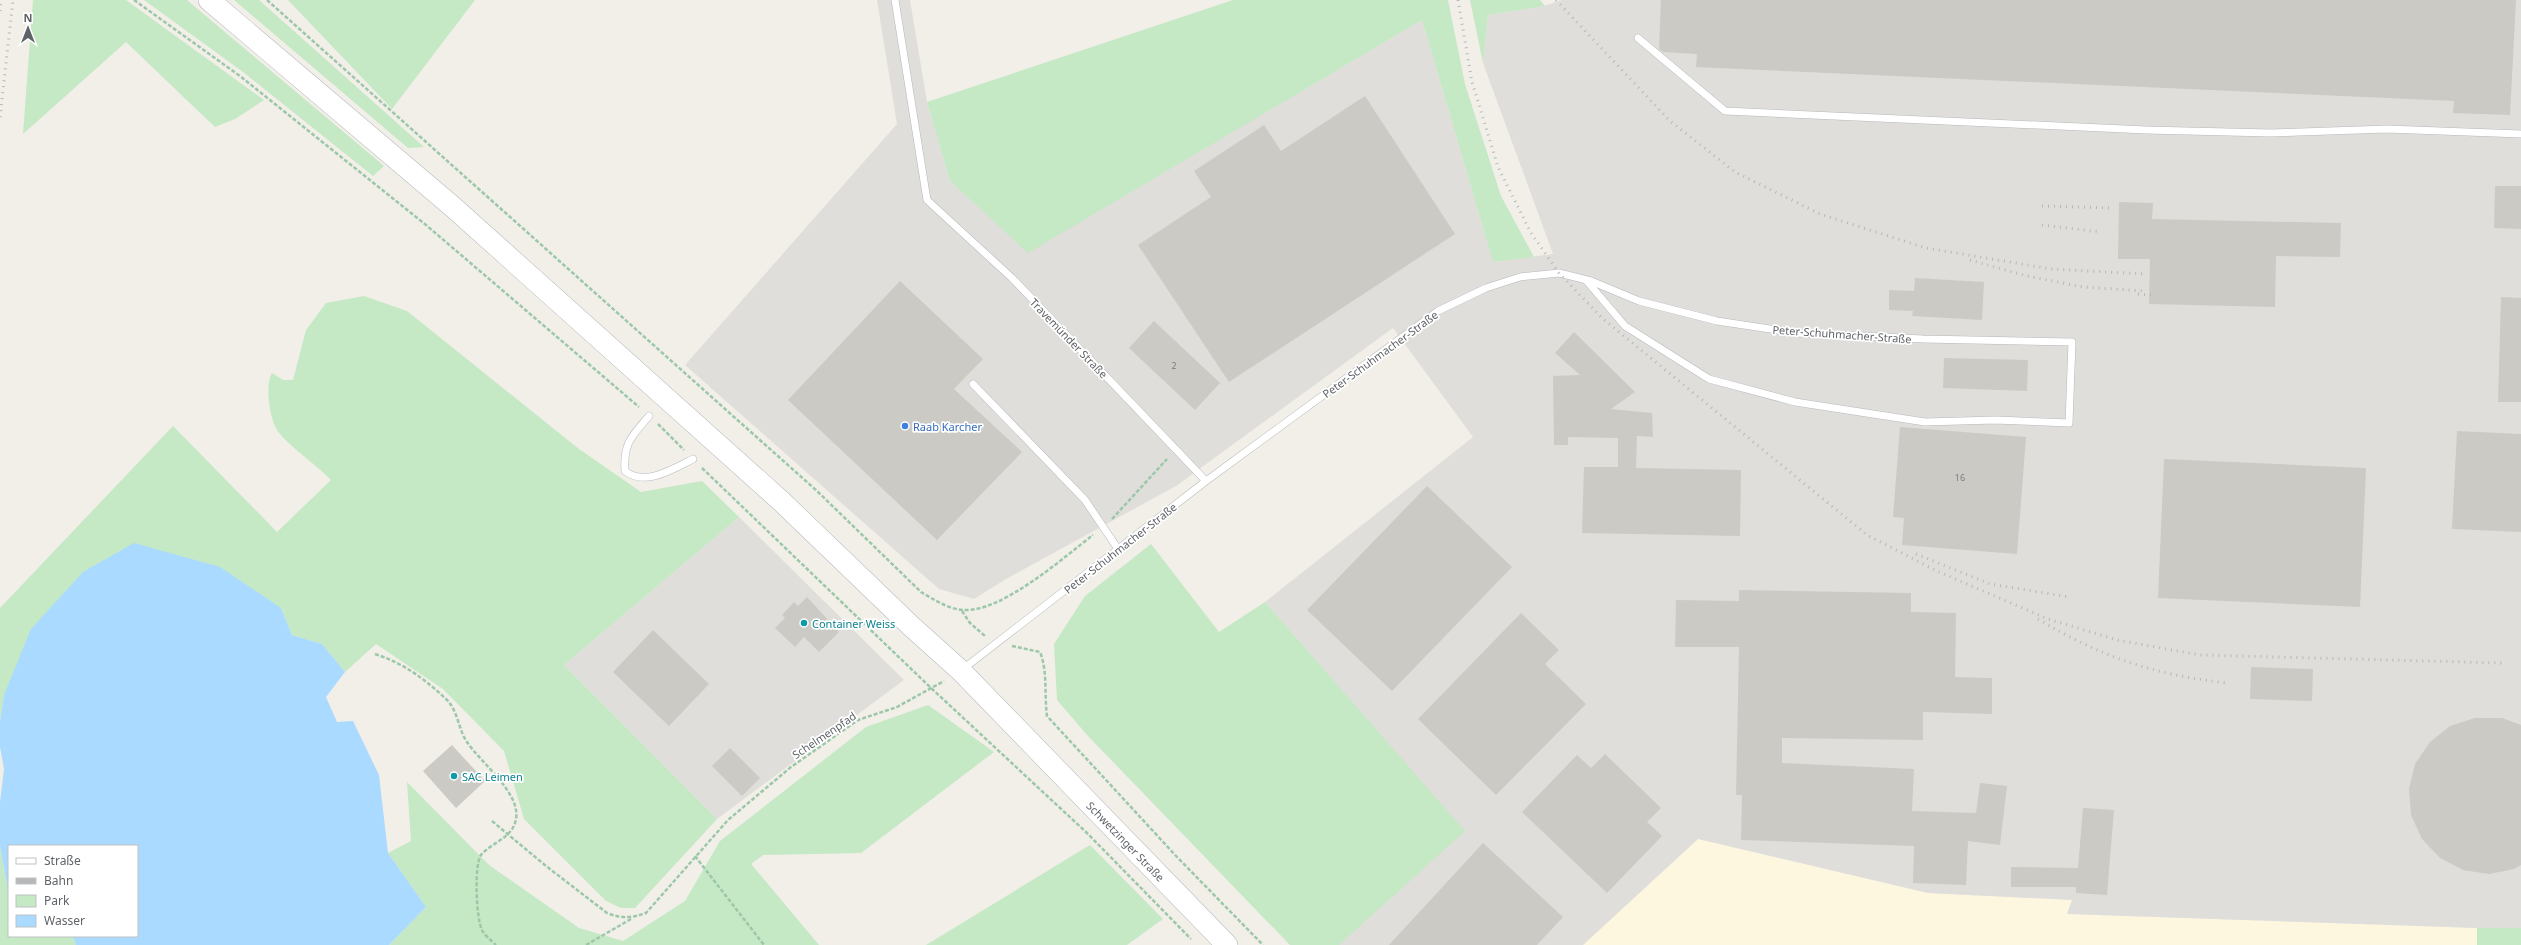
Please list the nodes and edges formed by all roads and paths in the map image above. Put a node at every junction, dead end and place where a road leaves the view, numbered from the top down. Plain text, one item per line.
1 (209, 0) edge
2 (267, 0) edge
3 (895, 0) edge
4 (1638, 38) dead end
5 (2521, 134) edge
6 (1586, 280) junction
7 (973, 384) dead end
8 (649, 416) dead end
9 (1177, 450) junction
10 (693, 459) dead end
11 (1206, 480) junction
12 (1105, 527) junction
13 (1118, 549) junction
14 (962, 610) junction
15 (998, 644) junction
16 (375, 654) dead end
17 (961, 671) junction
18 (492, 821) dead end
19 (508, 834) junction
20 (695, 856) junction
21 (632, 918) junction
22 (496, 945) edge
23 (586, 945) edge
24 (764, 945) edge
25 (1228, 945) edge
26 (1263, 945) edge

1 - 17 main road, Schwetzinger Straße
2 - 14 path
3 - 9 lane, Travemünder Straße
4 - 5 lane
6 - 6 lane, Peter-Schuhmacher-Straße
6 - 11 lane, Peter-Schuhmacher-Straße
7 - 12 lane
8 - 10 lane
9 - 11 lane, Travemünder Straße
9 - 12 path
11 - 13 lane, Peter-Schuhmacher-Straße
12 - 13 lane
12 - 14 path
13 - 15 lane, Peter-Schuhmacher-Straße
14 - 15 path
15 - 17 lane, Peter-Schuhmacher-Straße
15 - 26 path
16 - 19 path
17 - 20 path, Schelmenpfad
17 - 25 main road, Schwetzinger Straße
18 - 19 path
19 - 21 path
19 - 22 path
20 - 21 path, Schelmenpfad
20 - 24 path
21 - 23 path, Schelmenpfad

